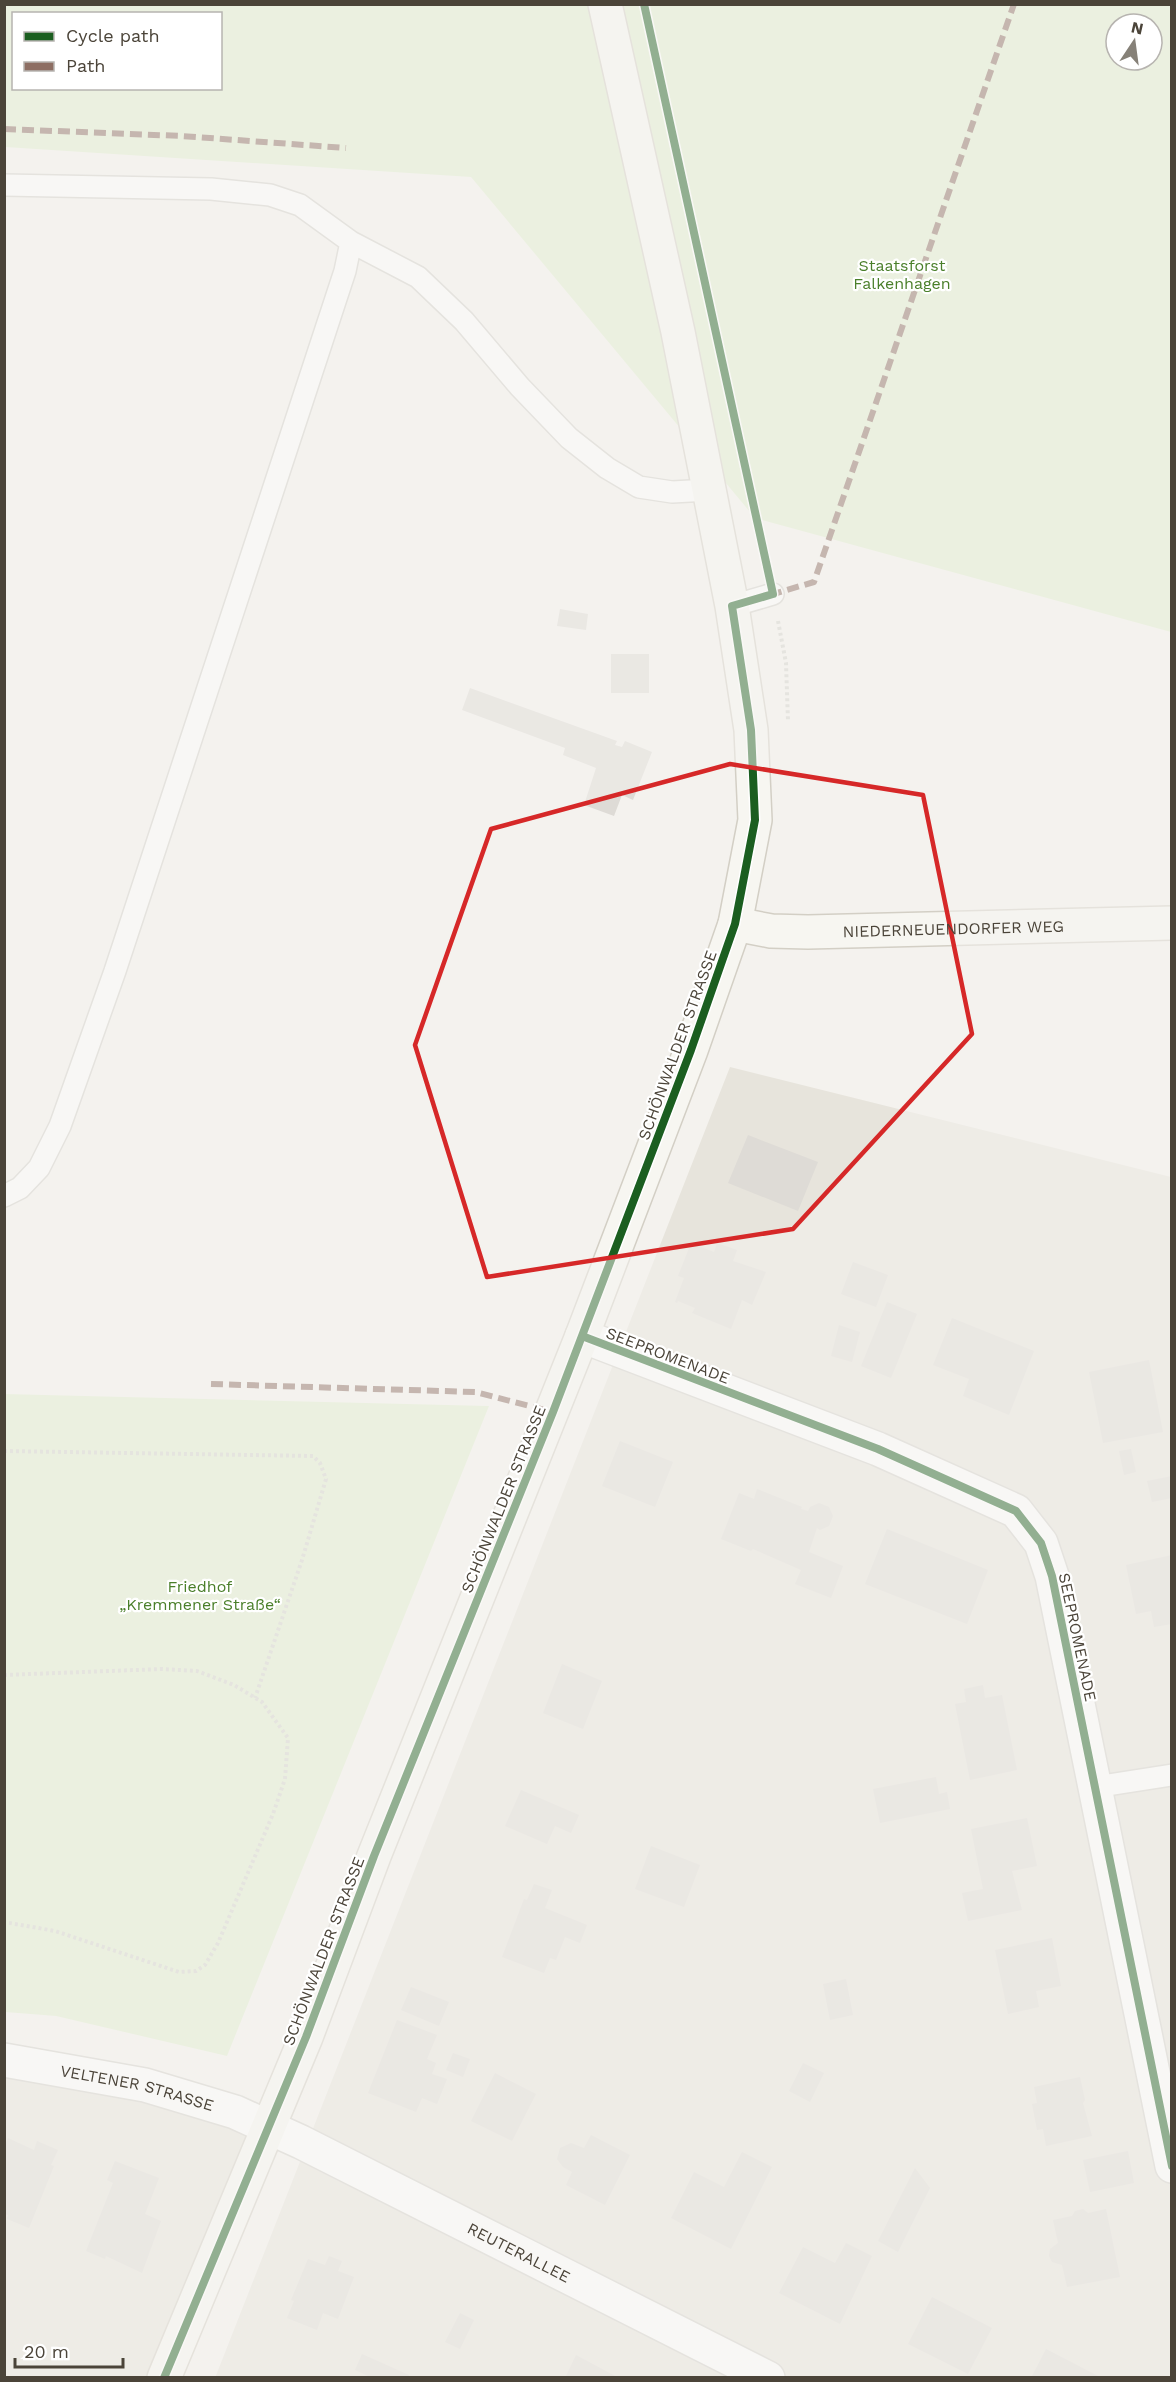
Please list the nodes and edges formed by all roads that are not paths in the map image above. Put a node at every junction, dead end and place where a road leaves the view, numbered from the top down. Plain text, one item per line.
1 (605, 4) edge
2 (4, 185) edge
3 (351, 242) junction
4 (709, 490) junction
5 (773, 594) dead end
6 (732, 606) junction
7 (1172, 923) edge
8 (735, 924) junction
9 (4, 1196) edge
10 (582, 1336) junction
11 (1172, 1775) edge
12 (1095, 1788) junction
13 (4, 2060) edge
14 (268, 2127) junction
15 (1172, 2166) edge
16 (738, 2369) edge
17 (164, 2378) edge
18 (768, 2378) edge

1 - 4 main road, SCHÖNWALDER STRASSE
2 - 3 lane
3 - 4 lane
3 - 9 lane
4 - 6 main road, SCHÖNWALDER STRASSE
5 - 6 lane
6 - 8 main road, SCHÖNWALDER STRASSE
7 - 8 main road, NIEDERNEUENDORFER WEG
8 - 10 main road, SCHÖNWALDER STRASSE
10 - 12 street, SEEPROMENADE
10 - 14 main road, SCHÖNWALDER STRASSE
11 - 12 lane
12 - 15 street, SEEPROMENADE
13 - 14 street, VELTENER STRASSE
14 - 16 street, REUTERALLEE
14 - 17 main road, SCHÖNWALDER STRASSE
16 - 18 street, REUTERALLEE

